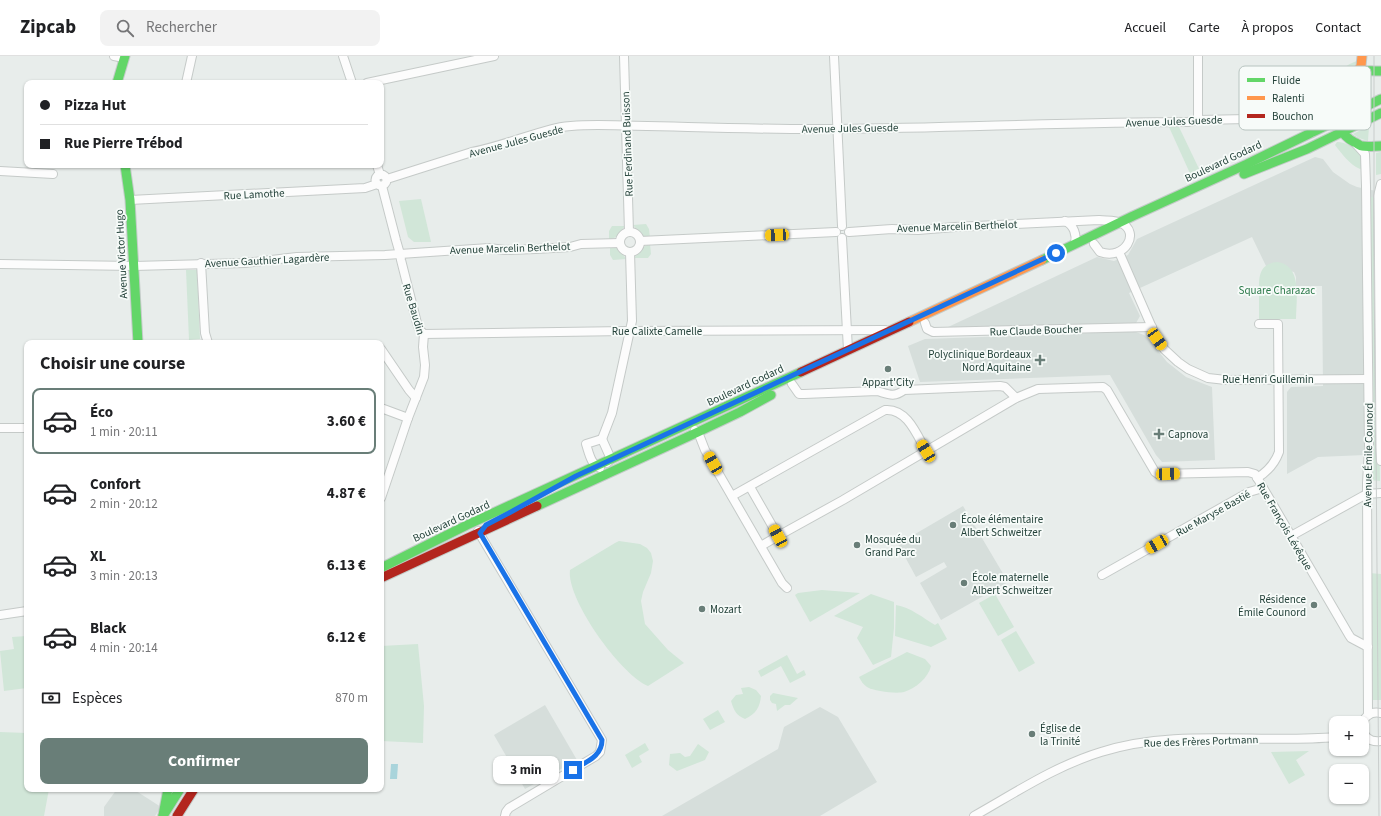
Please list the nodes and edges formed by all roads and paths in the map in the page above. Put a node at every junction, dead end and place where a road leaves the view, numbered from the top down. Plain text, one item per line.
1 (114, 56) edge
2 (192, 56) edge
3 (343, 56) edge
4 (494, 56) edge
5 (624, 56) edge
6 (834, 56) edge
7 (1198, 56) edge
8 (1362, 56) edge
9 (125, 57) edge
10 (1360, 66) edge
11 (1371, 70) edge
12 (1381, 71) edge
13 (118, 80) edge
14 (187, 80) edge
15 (351, 80) edge
16 (381, 80) edge
17 (1381, 99) edge
18 (1371, 104) edge
19 (1381, 112) edge
20 (1371, 117) edge
21 (1239, 119) edge
22 (1198, 120) junction
23 (626, 125) junction
24 (837, 129) junction
25 (1310, 130) edge
26 (1318, 130) edge
27 (1346, 130) edge
28 (1342, 132) junction
29 (1312, 133) junction
30 (1356, 143) junction
31 (1380, 146) edge
32 (125, 168) edge
33 (378, 168) edge
34 (0, 171) edge
35 (53, 174) dead end
36 (381, 181) junction
37 (1381, 184) edge
38 (130, 200) junction
39 (1065, 221) junction
40 (1120, 222) junction
41 (1128, 228) junction
42 (839, 229) junction
43 (629, 232) junction
44 (849, 232) junction
45 (842, 238) junction
46 (640, 241) junction
47 (620, 243) junction
48 (1075, 244) junction
49 (1094, 244) junction
50 (630, 252) junction
51 (1119, 252) junction
52 (400, 254) junction
53 (201, 263) junction
54 (0, 264) edge
55 (134, 266) junction
56 (925, 323) junction
57 (1259, 324) dead end
58 (1152, 326) junction
59 (846, 330) junction
60 (890, 330) junction
61 (630, 331) junction
62 (424, 334) junction
63 (138, 340) edge
64 (207, 340) edge
65 (848, 350) junction
66 (384, 353) edge
67 (1368, 379) junction
68 (1279, 380) junction
69 (776, 384) junction
70 (792, 384) junction
71 (416, 398) junction
72 (1016, 398) junction
73 (384, 409) edge
74 (408, 418) junction
75 (684, 427) junction
76 (0, 428) edge
77 (24, 428) edge
78 (698, 432) junction
79 (602, 439) junction
80 (926, 451) junction
81 (611, 459) junction
82 (1381, 461) edge
83 (599, 467) junction
84 (618, 469) junction
85 (576, 476) junction
86 (1257, 478) junction
87 (750, 487) junction
88 (1263, 488) junction
89 (384, 489) edge
90 (1381, 493) edge
91 (1367, 494) junction
92 (732, 496) junction
93 (526, 512) junction
94 (467, 525) junction
95 (480, 533) junction
96 (778, 536) junction
97 (1291, 536) junction
98 (761, 546) junction
99 (384, 566) edge
100 (1102, 575) dead end
101 (384, 577) edge
102 (787, 588) dead end
103 (24, 611) edge
104 (0, 615) edge
105 (1368, 647) junction
106 (1381, 713) edge
107 (1368, 715) joint
108 (1329, 737) edge
109 (1369, 738) edge
110 (1381, 741) edge
111 (167, 792) edge
112 (172, 792) edge
113 (178, 792) edge
114 (192, 792) edge
115 (173, 800) junction
116 (163, 816) edge
117 (176, 816) edge
118 (506, 816) edge
119 (974, 816) edge

1 - 9 street
2 - 14 street
3 - 15 street
4 - 16 street
5 - 23 street, Rue Ferdinand Buisson
6 - 24 street
7 - 22 street
8 - 10 main road
9 - 13 main road
11 - 12 main road
17 - 18 main road, Boulevard Godard
19 - 20 main road, Boulevard Godard
21 - 22 street, Avenue Jules Guesde
22 - 24 street, Avenue Jules Guesde
23 - 24 street, Avenue Jules Guesde
23 - 36 street, Avenue Jules Guesde
23 - 43 street, Rue Ferdinand Buisson
24 - 42 street
25 - 29 street, Avenue Jules Guesde
26 - 29 main road, Boulevard Godard
27 - 28 main road, Boulevard Godard
28 - 30 main road
28 - 41 main road, Boulevard Godard
29 - 40 main road, Boulevard Godard
30 - 31 main road
30 - 67 street, Avenue Émile Counord
32 - 38 main road, Avenue Victor Hugo
33 - 36 street, Rue Baudin
34 - 35 street
36 - 38 street, Rue Lamothe
36 - 52 street, Rue Baudin
37 - 82 street, Avenue Émile Counord
38 - 55 main road, Avenue Victor Hugo
39 - 40 street, Avenue Marcelin Berthelot
39 - 44 street, Avenue Marcelin Berthelot
39 - 48 street
40 - 41 street
40 - 48 main road, Boulevard Godard
41 - 49 main road, Boulevard Godard
41 - 51 street
42 - 44 street
42 - 45 street
42 - 46 street
43 - 46 street
43 - 47 street
44 - 45 street
45 - 59 street
46 - 50 street
47 - 50 street
47 - 52 street, Avenue Marcelin Berthelot
48 - 60 main road, Boulevard Godard
49 - 51 street
49 - 56 main road, Boulevard Godard
50 - 61 street
51 - 58 street, Rue Henri Guillemin
52 - 53 street, Avenue Gauthier Lagardère
52 - 62 street, Rue Baudin
53 - 55 street, Avenue Gauthier Lagardère
53 - 64 street
54 - 55 street, Avenue Gauthier Lagardère
55 - 63 main road, Avenue Victor Hugo
56 - 58 street, Rue Claude Boucher
56 - 70 main road, Boulevard Godard
57 - 68 street
58 - 68 street, Rue Henri Guillemin
59 - 60 street, Rue Calixte Camelle
59 - 61 street, Rue Calixte Camelle
59 - 65 street
60 - 65 main road, Boulevard Godard
61 - 62 street, Rue Calixte Camelle
61 - 79 street
62 - 71 street, Rue Baudin
65 - 69 main road, Boulevard Godard
66 - 71 street
67 - 68 street, Rue Henri Guillemin
67 - 91 street, Avenue Émile Counord
68 - 86 street
69 - 75 main road, Boulevard Godard
69 - 78 street
70 - 72 street
70 - 78 main road, Boulevard Godard
71 - 74 street, Rue Baudin
72 - 80 street
72 - 86 street, Rue François Lévêque
73 - 74 street
74 - 89 street, Rue Baudin
75 - 78 street
75 - 81 main road, Boulevard Godard
76 - 77 street
78 - 84 main road, Boulevard Godard
78 - 92 street
79 - 81 street
79 - 83 street
80 - 87 street
80 - 96 street
81 - 83 main road, Boulevard Godard
83 - 84 street
83 - 85 main road, Boulevard Godard
83 - 93 street
84 - 93 main road, Boulevard Godard
85 - 94 main road, Boulevard Godard
85 - 95 street
86 - 88 street, Rue François Lévêque
87 - 92 street
87 - 96 street
88 - 97 street, Rue François Lévêque
88 - 100 street, Rue Maryse Bastié
90 - 91 street
91 - 97 street
91 - 105 street, Avenue Émile Counord
92 - 98 street
93 - 95 main road, Boulevard Godard
94 - 95 street
94 - 99 main road, Boulevard Godard
95 - 101 main road, Boulevard Godard
95 - 118 street
96 - 98 street
97 - 105 street, Rue François Lévêque
98 - 102 street
103 - 104 street
105 - 107 street, Avenue Émile Counord
106 - 107 street
108 - 119 street, Rue des Frères Portmann
109 - 110 street
111 - 116 main road
112 - 115 main road
113 - 115 main road
114 - 117 main road
115 - 116 main road
115 - 117 main road

